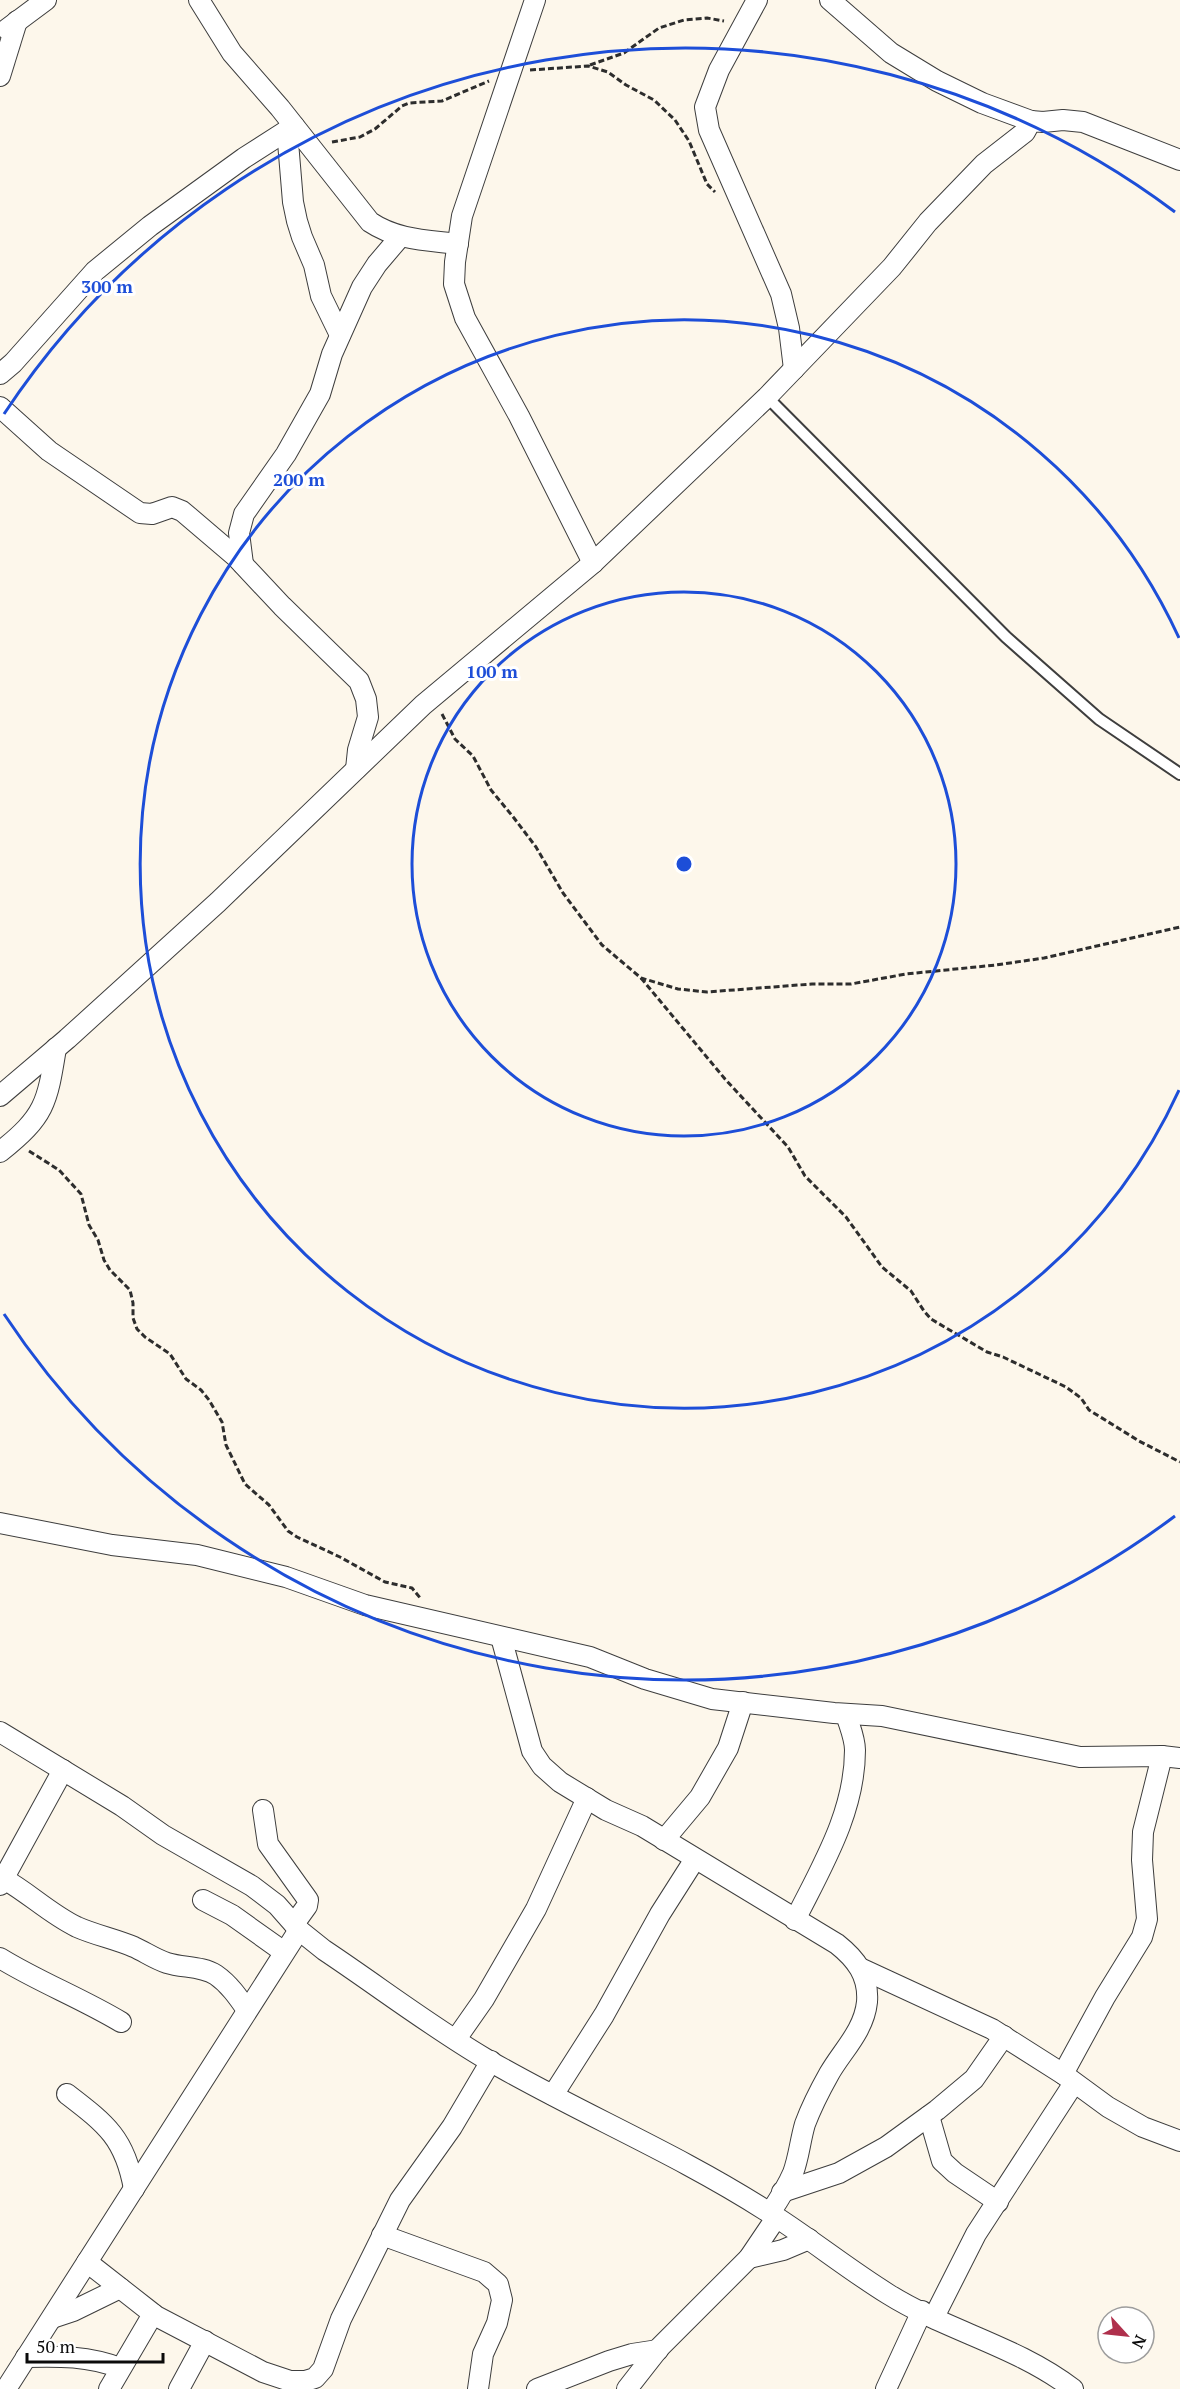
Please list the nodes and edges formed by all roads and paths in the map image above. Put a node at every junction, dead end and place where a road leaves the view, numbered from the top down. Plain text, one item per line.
1 (26, 0) edge
2 (46, 0) edge
3 (199, 0) edge
4 (535, 0) edge
5 (757, 0) edge
6 (830, 0) edge
7 (18, 20) junction
8 (742, 25) junction
9 (0, 34) edge
10 (588, 66) junction
11 (510, 73) junction
12 (0, 76) edge
13 (1031, 121) junction
14 (290, 128) junction
15 (306, 141) junction
16 (1180, 160) edge
17 (746, 214) junction
18 (400, 237) junction
19 (458, 244) junction
20 (340, 335) junction
21 (794, 369) junction
22 (0, 374) edge
23 (766, 397) junction
24 (0, 407) edge
25 (593, 562) junction
26 (243, 564) junction
27 (432, 697) junction
28 (356, 769) junction
29 (1180, 774) edge
30 (1180, 927) edge
31 (641, 978) junction
32 (56, 1048) junction
33 (0, 1096) edge
34 (5, 1148) edge
35 (1180, 1462) edge
36 (0, 1523) edge
37 (430, 1620) junction
38 (501, 1637) junction
39 (743, 1702) junction
40 (846, 1714) junction
41 (0, 1732) edge
42 (1171, 1757) edge
43 (63, 1770) junction
44 (587, 1798) junction
45 (263, 1810) dead end
46 (664, 1840) junction
47 (695, 1859) junction
48 (2, 1882) edge
49 (203, 1900) dead end
50 (795, 1920) junction
51 (297, 1927) junction
52 (284, 1952) junction
53 (0, 1958) edge
54 (860, 1968) junction
55 (247, 2010) junction
56 (121, 2022) dead end
57 (1004, 2036) junction
58 (456, 2039) junction
59 (491, 2061) junction
60 (1069, 2078) junction
61 (67, 2094) dead end
62 (553, 2095) junction
63 (929, 2116) junction
64 (1180, 2141) edge
65 (134, 2189) junction
66 (782, 2192) junction
67 (998, 2202) junction
68 (773, 2215) junction
69 (382, 2235) junction
70 (808, 2239) junction
71 (749, 2258) junction
72 (87, 2262) junction
73 (120, 2288) junction
74 (153, 2314) junction
75 (928, 2314) junction
76 (51, 2318) junction
77 (205, 2341) junction
78 (657, 2350) junction
79 (26, 2356) junction
80 (120, 2368) junction
81 (293, 2385) edge
82 (6, 2389) edge
83 (109, 2389) edge
84 (179, 2389) edge
85 (478, 2389) edge
86 (537, 2389) edge
87 (627, 2389) edge
88 (885, 2389) edge
89 (1073, 2389) edge

1 - 7 street
2 - 7 street
3 - 14 street
4 - 11 street
5 - 8 street
6 - 13 street
7 - 9 street
7 - 12 street
8 - 10 path
8 - 17 street
10 - 11 path
10 - 17 path
11 - 15 path
11 - 19 street
13 - 16 street
13 - 21 street
14 - 15 street
14 - 20 street
14 - 22 street
15 - 18 street
17 - 21 street
18 - 19 street
18 - 20 street
19 - 25 street
20 - 26 street
21 - 23 street
23 - 25 street
23 - 29 lane
24 - 26 street
25 - 27 street
26 - 28 street
27 - 28 street
27 - 31 path
28 - 32 street
30 - 31 path
31 - 35 path
32 - 33 street
32 - 34 street
34 - 37 path
36 - 37 street
37 - 38 street
38 - 39 street
38 - 44 street
39 - 40 street
39 - 46 street
40 - 42 street
40 - 50 street
41 - 43 street
42 - 60 street
43 - 48 street
43 - 51 street
44 - 46 street
44 - 58 street
45 - 51 street
46 - 47 street
47 - 50 street
47 - 62 street
48 - 55 street
49 - 52 street
50 - 54 street
51 - 52 street
51 - 58 street
52 - 55 street
53 - 56 street
54 - 57 street
54 - 66 street
55 - 65 street
57 - 60 street
57 - 63 street
58 - 59 street
59 - 62 street
59 - 69 street
60 - 64 street
60 - 67 street
61 - 65 street
62 - 68 street
63 - 66 street
63 - 67 street
65 - 72 street
66 - 68 street
67 - 75 street
68 - 70 street
68 - 71 street
69 - 81 street
69 - 85 street
70 - 71 street
70 - 75 street
71 - 78 street
72 - 73 street
72 - 76 street
73 - 74 street
73 - 76 street
74 - 77 street
74 - 80 street
75 - 88 street
75 - 89 street
76 - 79 street
77 - 81 street
77 - 84 street
78 - 86 street
78 - 87 street
79 - 80 street
79 - 82 street
80 - 83 street

